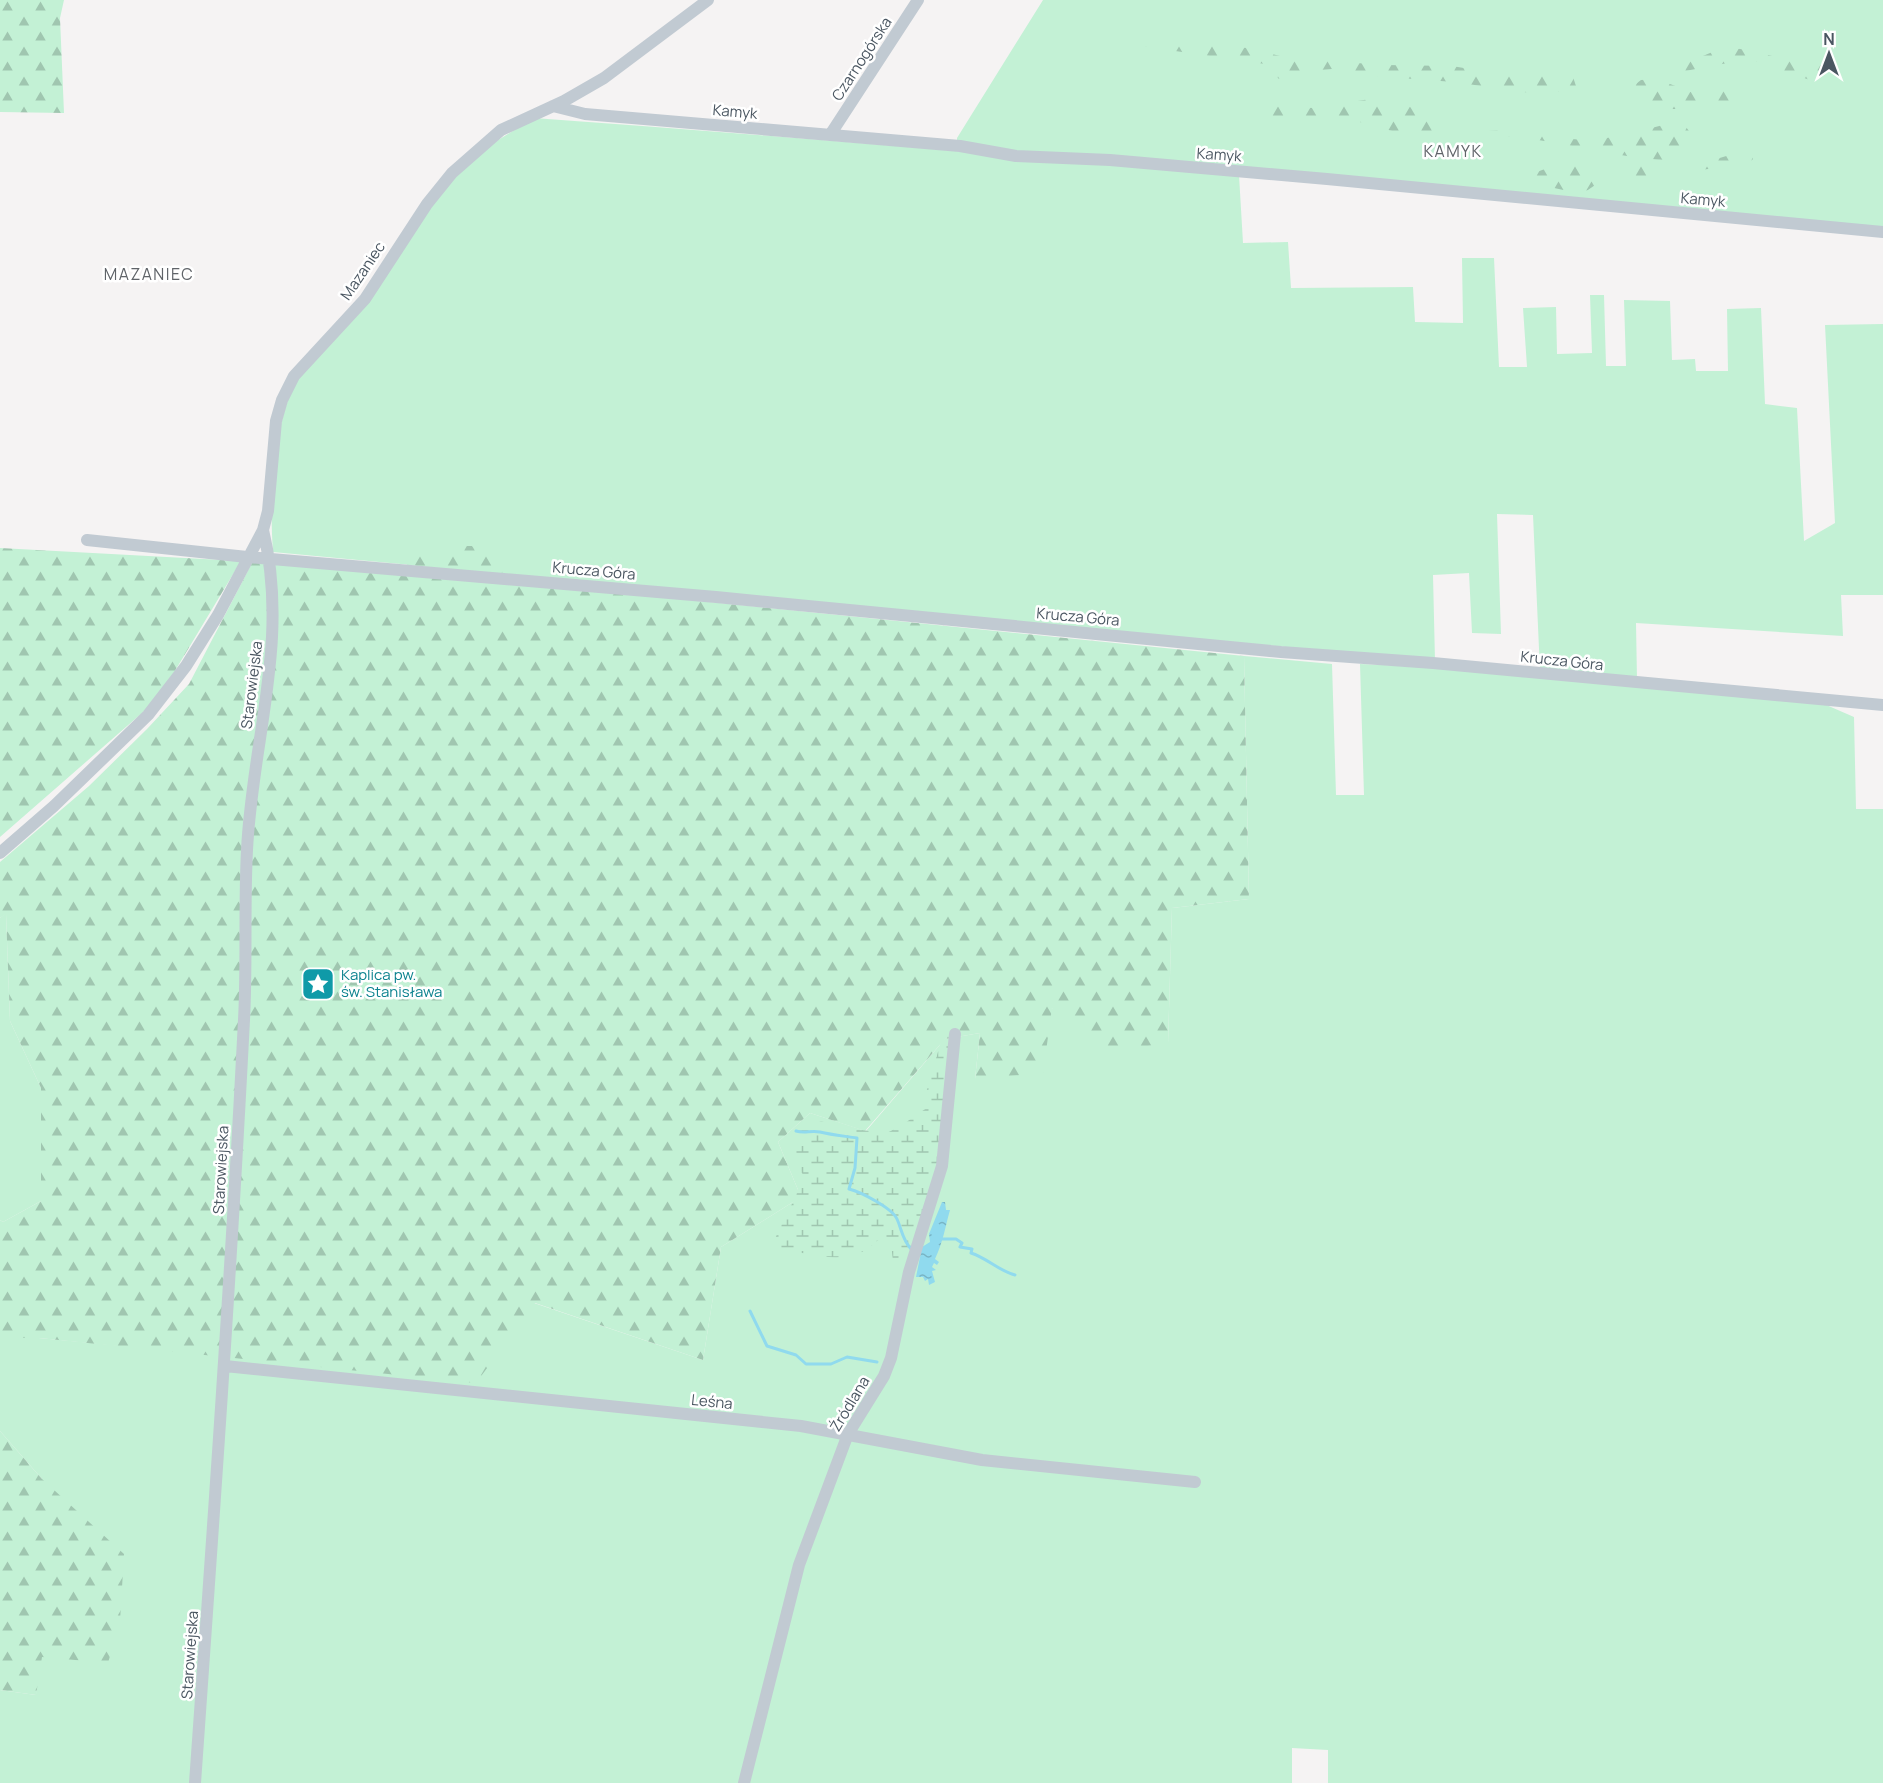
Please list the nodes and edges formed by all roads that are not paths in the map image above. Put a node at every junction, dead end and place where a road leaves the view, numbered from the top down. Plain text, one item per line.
1 (708, 0) edge
2 (918, 0) edge
3 (553, 106) junction
4 (830, 135) junction
5 (1883, 232) edge
6 (263, 530) junction
7 (87, 540) dead end
8 (247, 557) junction
9 (270, 560) junction
10 (1883, 705) edge
11 (0, 853) edge
12 (955, 1034) dead end
13 (225, 1365) junction
14 (848, 1434) junction
15 (1195, 1482) dead end
16 (195, 1783) edge
17 (744, 1783) edge

1 - 3 street, Mazaniec
2 - 4 street, Czarnogórska
3 - 4 street, Kamyk
3 - 6 street, Mazaniec
4 - 5 street, Kamyk
6 - 8 street, Mazaniec
6 - 9 street, Starowiejska
7 - 8 street
8 - 9 street, Krucza Góra
8 - 11 street, Mazaniec
9 - 10 street, Krucza Góra
9 - 13 street, Starowiejska
12 - 14 street, Źródlana
13 - 14 street, Leśna
13 - 16 street, Starowiejska
14 - 15 street, Leśna
14 - 17 street, Źródlana

